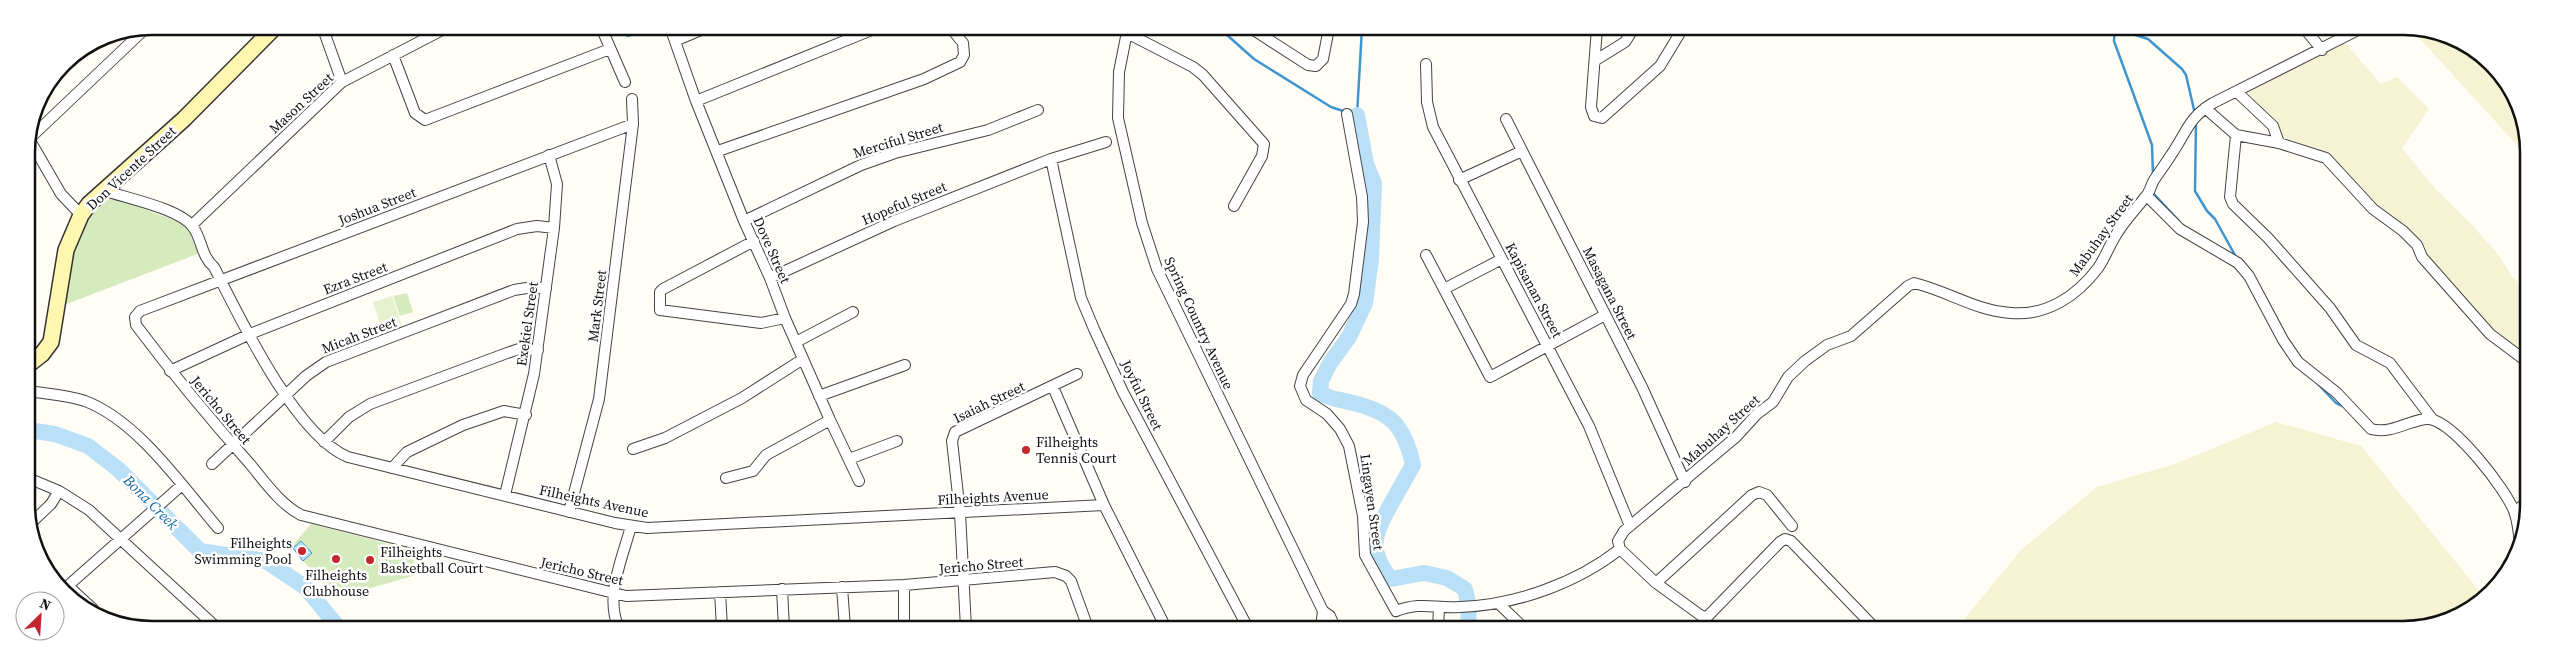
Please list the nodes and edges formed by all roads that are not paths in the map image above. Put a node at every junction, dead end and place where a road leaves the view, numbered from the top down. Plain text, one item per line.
1 (267, 35) edge
2 (325, 35) edge
3 (432, 35) edge
4 (604, 35) edge
5 (673, 35) edge
6 (689, 35) edge
7 (859, 35) edge
8 (956, 35) edge
9 (1127, 35) edge
10 (1137, 35) edge
11 (1260, 35) edge
12 (1328, 35) edge
13 (1597, 35) edge
14 (1630, 35) edge
15 (1679, 35) edge
16 (2310, 35) edge
17 (2349, 35) edge
18 (137, 36) edge
19 (675, 41) junction
20 (610, 49) junction
21 (2322, 50) junction
22 (393, 55) junction
23 (1596, 60) junction
24 (1426, 64) dead end
25 (342, 82) junction
26 (625, 82) dead end
27 (2237, 92) junction
28 (632, 99) dead end
29 (696, 101) junction
30 (2205, 108) junction
31 (1038, 110) dead end
32 (1347, 114) dead end
33 (1506, 119) dead end
34 (632, 124) junction
35 (38, 129) edge
36 (2236, 135) junction
37 (1106, 142) dead end
38 (2280, 143) junction
39 (35, 150) edge
40 (718, 151) junction
41 (1522, 151) junction
42 (549, 155) junction
43 (1051, 159) junction
44 (1459, 180) junction
45 (103, 190) junction
46 (2147, 196) junction
47 (1234, 206) dead end
48 (81, 215) junction
49 (744, 221) junction
50 (192, 225) junction
51 (554, 228) junction
52 (754, 241) junction
53 (1426, 255) dead end
54 (1502, 259) junction
55 (770, 278) junction
56 (220, 280) junction
57 (546, 289) junction
58 (1444, 289) junction
59 (853, 312) dead end
60 (1605, 315) junction
61 (135, 317) joint
62 (785, 318) junction
63 (250, 334) junction
64 (796, 342) junction
65 (1548, 347) junction
66 (538, 350) junction
67 (2520, 356) edge
68 (803, 359) junction
69 (35, 360) edge
70 (905, 365) dead end
71 (170, 370) junction
72 (1077, 374) dead end
73 (1053, 387) junction
74 (35, 392) edge
75 (285, 396) junction
76 (819, 396) junction
77 (526, 415) junction
78 (830, 420) junction
79 (2433, 420) junction
80 (897, 441) dead end
81 (324, 442) junction
82 (233, 445) junction
83 (633, 449) dead end
84 (848, 459) junction
85 (212, 464) dead end
86 (392, 468) junction
87 (726, 478) dead end
88 (35, 481) edge
89 (859, 481) dead end
90 (1685, 482) junction
91 (182, 485) junction
92 (59, 491) junction
93 (505, 495) junction
94 (1104, 505) junction
95 (2520, 508) edge
96 (2514, 511) junction
97 (569, 512) junction
98 (960, 513) junction
99 (36, 518) edge
100 (631, 526) junction
101 (1630, 526) junction
102 (1792, 526) dead end
103 (218, 528) dead end
104 (2517, 529) edge
105 (120, 540) junction
106 (1620, 543) junction
107 (963, 581) junction
108 (1656, 583) junction
109 (904, 585) junction
110 (68, 586) edge
111 (842, 587) junction
112 (782, 589) junction
113 (720, 592) junction
114 (614, 594) junction
115 (1498, 603) junction
116 (1439, 607) junction
117 (1323, 611) junction
118 (209, 621) edge
119 (617, 621) edge
120 (722, 621) edge
121 (784, 621) edge
122 (844, 621) edge
123 (904, 621) edge
124 (966, 621) edge
125 (1085, 621) edge
126 (1162, 621) edge
127 (1244, 621) edge
128 (1323, 621) edge
129 (1331, 621) edge
130 (1438, 621) edge
131 (1517, 621) edge
132 (1865, 621) edge

1 - 45 street, Don Vicente Street
2 - 25 street
3 - 22 street, Mason Street
4 - 20 street
5 - 19 street, Dove Street
6 - 19 street
7 - 29 street
8 - 40 street
9 - 117 street, Spring Country Avenue
10 - 47 street
11 - 12 street
13 - 23 street
14 - 23 street
15 - 23 street
16 - 21 street
17 - 21 street, Mabuhay Street
18 - 35 street
19 - 29 street, Dove Street
20 - 22 street
20 - 26 street
21 - 27 street, Mabuhay Street
22 - 25 street, Mason Street
24 - 44 street, Kapisanan Street
25 - 50 street, Mason Street
27 - 30 street, Mabuhay Street
27 - 38 street
28 - 34 street, Mark Street
29 - 40 street, Dove Street
30 - 36 street
30 - 46 street, Mabuhay Street
31 - 49 street, Merciful Street
32 - 116 street, Lingayen Street
33 - 41 street, Masagana Street
34 - 42 street, Joshua Street
34 - 97 street, Mark Street
36 - 38 street
36 - 79 street
37 - 43 street, Hopeful Street
38 - 67 street
39 - 48 street
40 - 49 street, Dove Street
41 - 44 street
41 - 60 street, Masagana Street
42 - 51 street, Exekiel Street
42 - 56 street, Joshua Street
43 - 55 street, Hopeful Street
43 - 127 street, Joyful Street
44 - 54 street, Kapisanan Street
45 - 48 street, Don Vicente Street
45 - 50 street
46 - 79 street
46 - 90 street, Mabuhay Street
48 - 69 street, Don Vicente Street
49 - 52 street, Dove Street
50 - 56 street, Filheights Avenue
51 - 57 street, Exekiel Street
51 - 63 street, Ezra Street
52 - 55 street, Dove Street
52 - 62 street
53 - 58 street
54 - 58 street
54 - 65 street, Kapisanan Street
55 - 62 street, Dove Street
56 - 61 street, Joshua Street
56 - 63 street, Filheights Avenue
57 - 66 street, Exekiel Street
57 - 75 street, Micah Street
58 - 65 street
59 - 64 street
60 - 65 street
60 - 90 street, Masagana Street
61 - 71 street, Jericho Street
62 - 64 street, Dove Street
63 - 71 street, Ezra Street
63 - 75 street, Filheights Avenue
64 - 68 street, Dove Street
65 - 101 street, Kapisanan Street
66 - 77 street, Exekiel Street
66 - 81 street
68 - 76 street, Dove Street
68 - 83 street
70 - 76 street
71 - 82 street, Jericho Street
72 - 73 street, Isaiah Street
73 - 94 street
73 - 98 street, Isaiah Street
74 - 91 street
75 - 81 street, Filheights Avenue
75 - 82 street, Micah Street
76 - 78 street, Dove Street
77 - 86 street
77 - 93 street, Exekiel Street
78 - 84 street, Dove Street
78 - 87 street
79 - 96 street
80 - 84 street
81 - 86 street, Filheights Avenue
82 - 85 street, Micah Street
82 - 114 street, Jericho Street
84 - 89 street, Dove Street
86 - 93 street, Filheights Avenue
88 - 92 street
90 - 101 street, Mabuhay Street
91 - 103 street
91 - 105 street
92 - 99 street
92 - 105 street
93 - 97 street, Filheights Avenue
94 - 98 street, Filheights Avenue
94 - 126 street
95 - 96 street
96 - 104 street
97 - 100 street, Filheights Avenue
98 - 100 street, Filheights Avenue
98 - 107 street, Isaiah Street
100 - 114 street
101 - 106 street, Mabuhay Street
102 - 108 street
105 - 110 street
105 - 118 street
106 - 108 street
106 - 115 street, Mabuhay Street
107 - 109 street, Jericho Street
107 - 124 street, Isaiah Street
107 - 125 street, Jericho Street
108 - 132 street
109 - 111 street, Jericho Street
109 - 123 street
111 - 112 street, Jericho Street
111 - 122 street
112 - 113 street, Jericho Street
112 - 121 street
113 - 114 street, Jericho Street
113 - 120 street
114 - 119 street
115 - 116 street, Mabuhay Street
115 - 131 street
116 - 130 street
117 - 128 street, Spring Country Avenue
117 - 129 street, Spring Country Avenue

